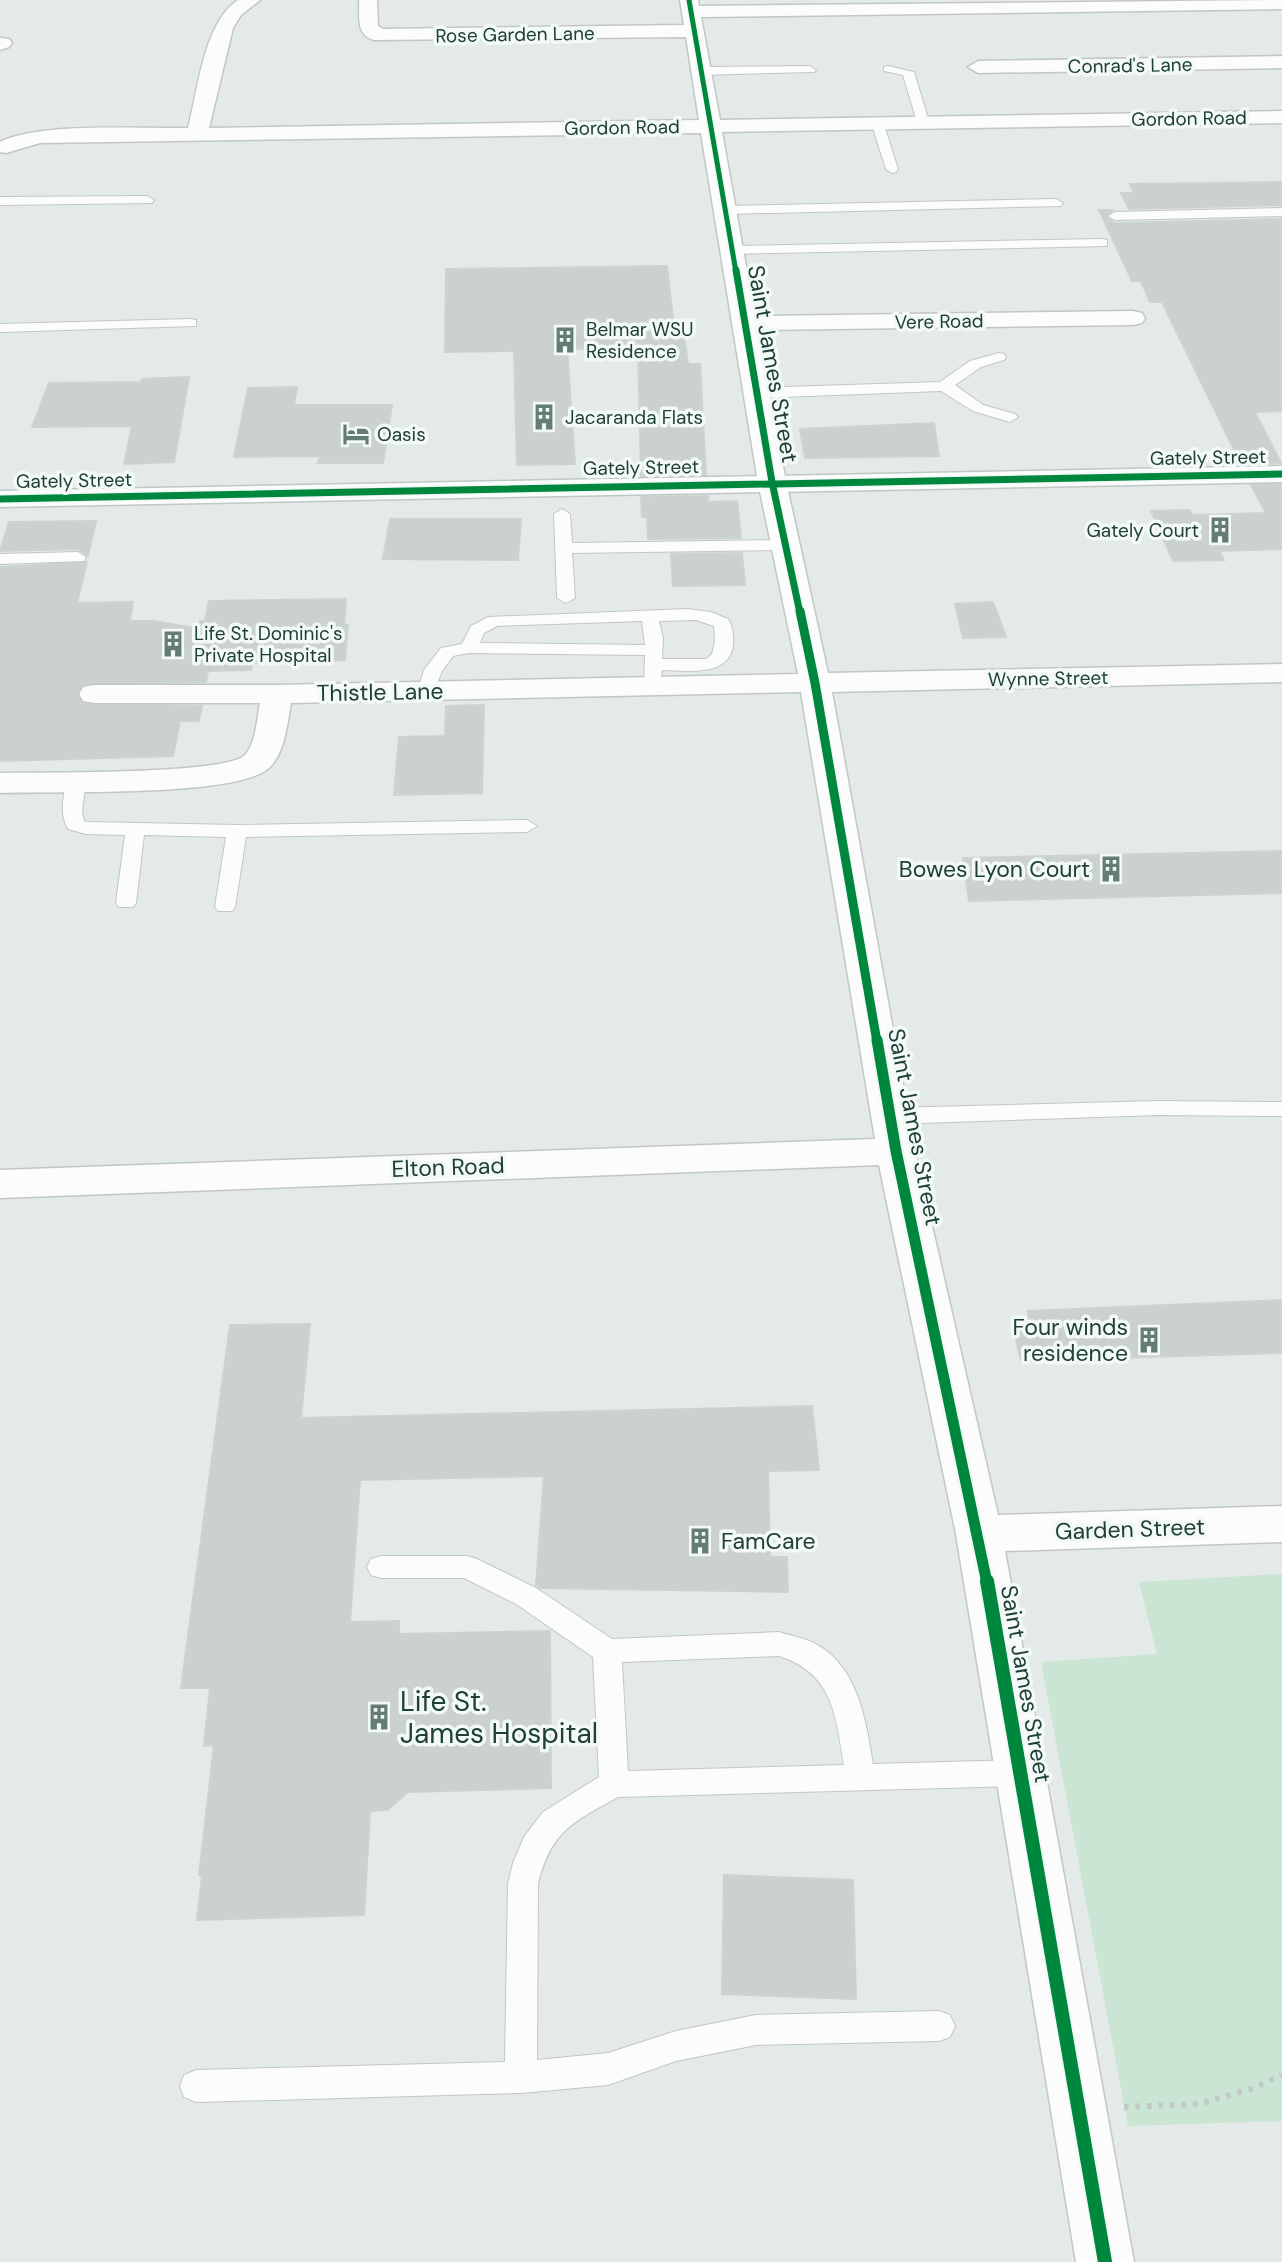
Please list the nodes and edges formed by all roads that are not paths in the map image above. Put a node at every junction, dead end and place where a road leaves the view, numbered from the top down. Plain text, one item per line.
1 (251, 0) edge
2 (368, 0) edge
3 (1282, 3) edge
4 (691, 14) edge
5 (1282, 62) edge
6 (978, 67) dead end
7 (888, 69) dead end
8 (810, 70) dead end
9 (700, 71) junction
10 (1282, 117) edge
11 (877, 122) junction
12 (923, 122) junction
13 (708, 125) junction
14 (197, 136) junction
15 (2, 151) edge
16 (892, 169) dead end
17 (147, 200) dead end
18 (0, 201) edge
19 (1056, 203) dead end
20 (727, 210) junction
21 (1282, 212) edge
22 (1115, 216) dead end
23 (1102, 243) dead end
24 (732, 250) junction
25 (1133, 318) dead end
26 (191, 323) dead end
27 (744, 323) junction
28 (0, 328) edge
29 (999, 357) dead end
30 (943, 386) junction
31 (756, 393) junction
32 (1010, 418) dead end
33 (1282, 474) edge
34 (772, 482) junction
35 (0, 499) edge
36 (562, 514) dead end
37 (785, 545) junction
38 (564, 548) junction
39 (78, 556) dead end
40 (0, 559) edge
41 (566, 598) dead end
42 (649, 616) junction
43 (469, 648) junction
44 (653, 667) junction
45 (1282, 673) edge
46 (815, 683) junction
47 (427, 691) junction
48 (94, 694) dead end
49 (277, 694) junction
50 (76, 780) junction
51 (0, 783) edge
52 (527, 826) dead end
53 (135, 831) junction
54 (237, 831) junction
55 (126, 903) dead end
56 (225, 907) dead end
57 (1282, 1109) edge
58 (893, 1134) junction
59 (0, 1184) edge
60 (1282, 1524) edge
61 (979, 1534) junction
62 (381, 1567) dead end
63 (607, 1651) junction
64 (1021, 1773) junction
65 (862, 1777) junction
66 (614, 1784) junction
67 (939, 2026) dead end
68 (521, 2077) junction
69 (196, 2086) dead end
70 (1105, 2262) edge

1 - 14 street
2 - 4 street, Rose Garden Lane
3 - 4 street
4 - 9 street, Saint James Street
5 - 6 street, Conrad's Lane
7 - 12 lane
8 - 9 lane
9 - 13 street, Saint James Street
10 - 12 street, Gordon Road
11 - 12 street, Gordon Road
11 - 13 street, Gordon Road
11 - 16 lane
13 - 14 street, Gordon Road
13 - 20 street, Saint James Street
14 - 15 street, Gordon Road
17 - 18 lane
19 - 20 lane
20 - 24 street, Saint James Street
21 - 22 lane
23 - 24 lane
24 - 27 street, Saint James Street
25 - 27 street, Vere Road
26 - 28 lane
27 - 31 street, Saint James Street
29 - 30 lane
30 - 31 lane
30 - 32 lane
31 - 34 street, Saint James Street
33 - 34 street, Gately Street
34 - 35 street, Gately Street
34 - 37 street, Saint James Street
36 - 38 lane
37 - 38 lane
37 - 46 street, Saint James Street
38 - 41 lane
39 - 40 lane
42 - 43 lane
42 - 44 lane
42 - 44 lane
43 - 44 lane
43 - 47 lane
44 - 46 street, Thistle Lane
44 - 47 street, Thistle Lane
45 - 46 street, Wynne Street
46 - 58 street, Saint James Street
47 - 49 street, Thistle Lane
48 - 49 street, Thistle Lane
49 - 50 street
50 - 51 street
50 - 53 lane
52 - 54 lane
53 - 54 lane
53 - 55 lane
54 - 56 lane
57 - 58 lane
58 - 59 street, Elton Road
58 - 61 street, Saint James Street
60 - 61 street, Garden Street
61 - 64 street, Saint James Street
62 - 63 lane
63 - 65 lane
63 - 66 lane
64 - 65 lane
64 - 70 street, Saint James Street
65 - 66 lane
66 - 68 lane
67 - 68 lane
68 - 69 lane

